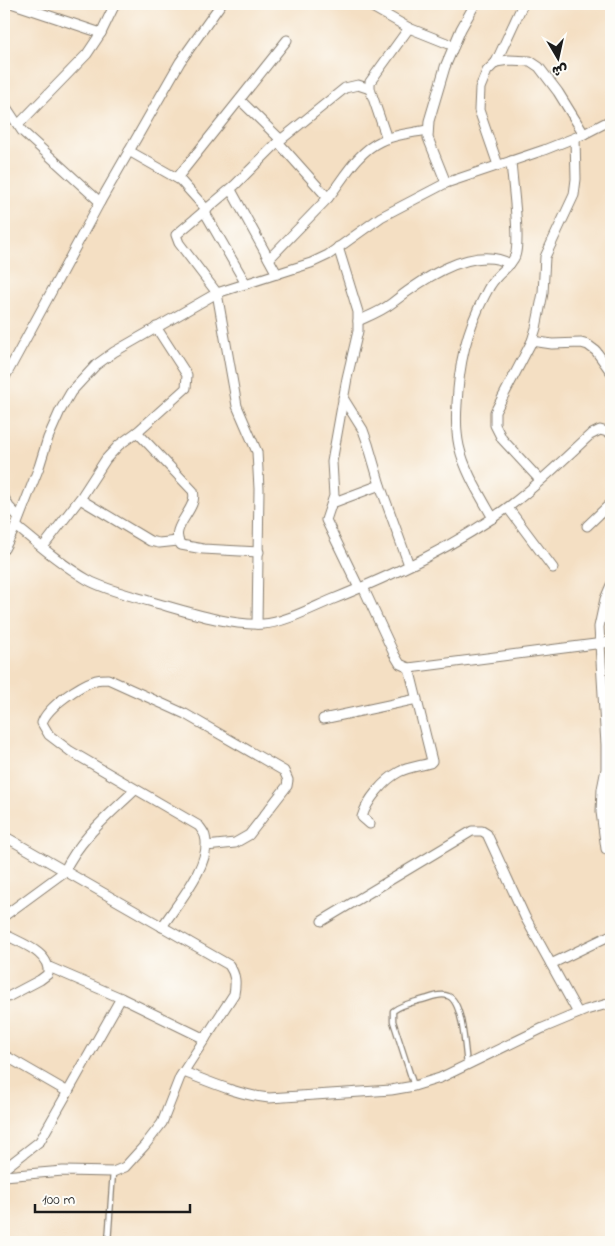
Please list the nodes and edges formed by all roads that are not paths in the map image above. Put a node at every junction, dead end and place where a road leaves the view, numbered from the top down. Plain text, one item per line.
1 (14, 4) edge
2 (115, 4) edge
3 (221, 4) edge
4 (367, 4) edge
5 (476, 4) edge
6 (523, 4) edge
7 (409, 28) junction
8 (101, 33) junction
9 (287, 40) dead end
10 (454, 46) junction
11 (496, 62) junction
12 (370, 89) junction
13 (240, 100) junction
14 (4, 104) edge
15 (611, 120) edge
16 (18, 125) junction
17 (427, 130) junction
18 (580, 136) junction
19 (387, 139) junction
20 (279, 141) junction
21 (129, 151) junction
22 (511, 161) junction
23 (498, 165) junction
24 (177, 178) junction
25 (446, 183) junction
26 (231, 190) junction
27 (328, 198) junction
28 (100, 202) junction
29 (205, 210) junction
30 (338, 247) junction
31 (269, 259) junction
32 (510, 264) junction
33 (277, 274) junction
34 (246, 284) junction
35 (217, 293) junction
36 (358, 321) junction
37 (156, 327) junction
38 (532, 341) junction
39 (611, 372) edge
40 (4, 379) edge
41 (344, 398) junction
42 (137, 432) junction
43 (611, 433) edge
44 (540, 480) junction
45 (380, 485) junction
46 (4, 497) edge
47 (80, 499) junction
48 (332, 503) junction
49 (611, 503) edge
50 (508, 508) junction
51 (493, 518) junction
52 (17, 522) junction
53 (587, 526) dead end
54 (178, 541) junction
55 (43, 547) junction
56 (4, 549) edge
57 (259, 552) junction
58 (409, 565) junction
59 (553, 568) dead end
60 (611, 585) edge
61 (361, 588) junction
62 (257, 624) junction
63 (611, 642) edge
64 (599, 644) junction
65 (409, 668) junction
66 (416, 699) junction
67 (323, 719) dead end
68 (135, 790) junction
69 (370, 824) dead end
70 (4, 836) edge
71 (206, 846) junction
72 (611, 848) edge
73 (64, 872) junction
74 (4, 916) edge
75 (322, 921) dead end
76 (162, 927) junction
77 (4, 934) edge
78 (611, 934) edge
79 (551, 964) junction
80 (49, 967) junction
81 (121, 998) junction
82 (4, 999) edge
83 (611, 1003) edge
84 (578, 1013) junction
85 (206, 1039) junction
86 (4, 1055) edge
87 (467, 1065) junction
88 (184, 1072) junction
89 (414, 1086) junction
90 (68, 1092) junction
91 (4, 1169) edge
92 (113, 1172) junction
93 (4, 1176) edge
94 (108, 1242) edge

1 - 8 street
2 - 8 street
3 - 21 street
4 - 7 street
5 - 10 street
6 - 11 street
7 - 10 street
7 - 12 street
8 - 16 street
9 - 13 street
10 - 17 street
11 - 18 street
11 - 23 street
12 - 19 street
12 - 20 street
13 - 20 street
13 - 24 street
14 - 16 street
15 - 18 street
16 - 28 street
17 - 19 street
17 - 25 street
18 - 22 street
18 - 38 street
19 - 27 street
20 - 26 street
20 - 27 street
21 - 24 street
21 - 28 street
22 - 23 street
22 - 32 street
23 - 25 street
24 - 29 street
25 - 30 street
26 - 29 street
26 - 31 street
27 - 31 street
28 - 40 street
29 - 34 street
29 - 35 street
30 - 33 street
30 - 36 street
31 - 33 street
32 - 36 street
32 - 51 street
33 - 34 street
34 - 35 street
35 - 37 street
35 - 57 street
36 - 41 street
37 - 42 street
37 - 52 street
38 - 39 street
38 - 44 street
41 - 45 street
41 - 48 street
42 - 47 street
42 - 54 street
43 - 44 street
44 - 50 street
45 - 48 street
45 - 58 street
46 - 52 street
47 - 54 street
47 - 55 street
48 - 61 street
49 - 53 street
50 - 51 street
50 - 59 street
51 - 58 street
52 - 55 street
52 - 56 street
54 - 57 street
55 - 62 street
57 - 62 street
58 - 61 street
60 - 64 street
61 - 62 street
61 - 65 street
63 - 64 street
64 - 65 street
64 - 72 street
65 - 66 street
66 - 67 street
66 - 69 street
68 - 71 street
68 - 71 street
68 - 73 street
70 - 73 street
71 - 76 street
73 - 74 street
73 - 76 street
75 - 79 street
76 - 85 street
77 - 80 street
78 - 79 street
79 - 84 street
80 - 81 street
80 - 82 street
81 - 85 street
81 - 90 street
83 - 84 street
84 - 87 street
85 - 88 street
86 - 90 street
87 - 89 street
87 - 89 lane
88 - 89 street
88 - 92 street
90 - 91 street
92 - 93 street
92 - 94 lane

